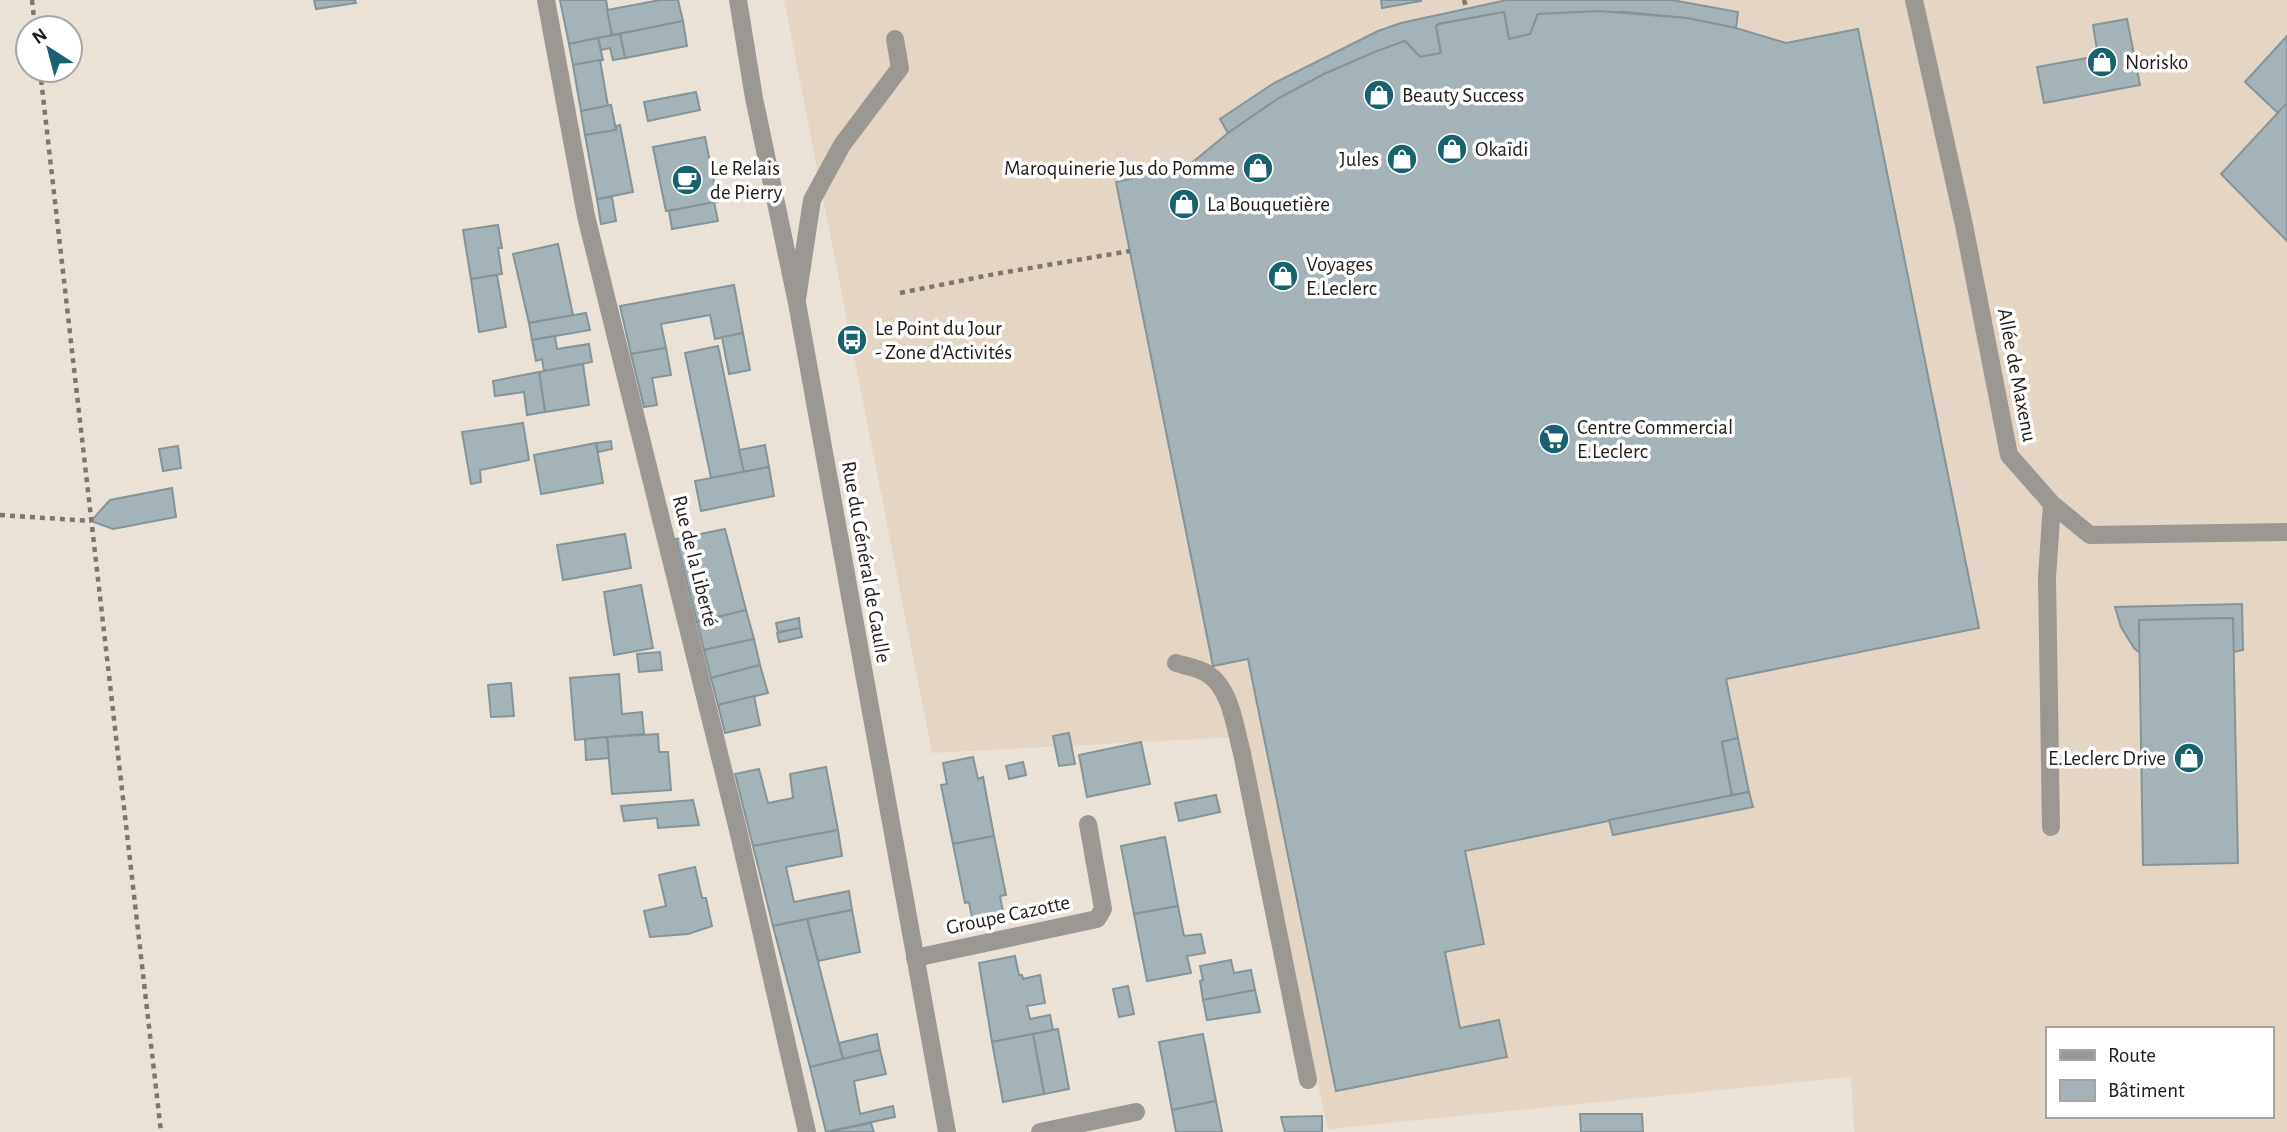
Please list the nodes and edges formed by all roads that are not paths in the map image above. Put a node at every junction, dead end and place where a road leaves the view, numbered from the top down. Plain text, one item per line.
1 (546, 0) edge
2 (738, 0) edge
3 (1913, 0) edge
4 (895, 39) dead end
5 (797, 303) junction
6 (2052, 504) junction
7 (2287, 532) edge
8 (1176, 663) dead end
9 (1088, 824) dead end
10 (2051, 827) dead end
11 (915, 958) junction
12 (1308, 1080) dead end
13 (1136, 1112) dead end
14 (807, 1132) edge
15 (947, 1132) edge
16 (1040, 1132) edge

1 - 14 street, Rue de la Liberté
2 - 5 street, Rue du Général de Gaulle
3 - 6 street, Allée de Maxenu
4 - 5 street
5 - 11 street, Rue du Général de Gaulle
6 - 7 street, Allée de Maxenu
6 - 10 street
8 - 12 street
9 - 11 street, Groupe Cazotte
11 - 15 street, Rue du Général de Gaulle
13 - 16 street

